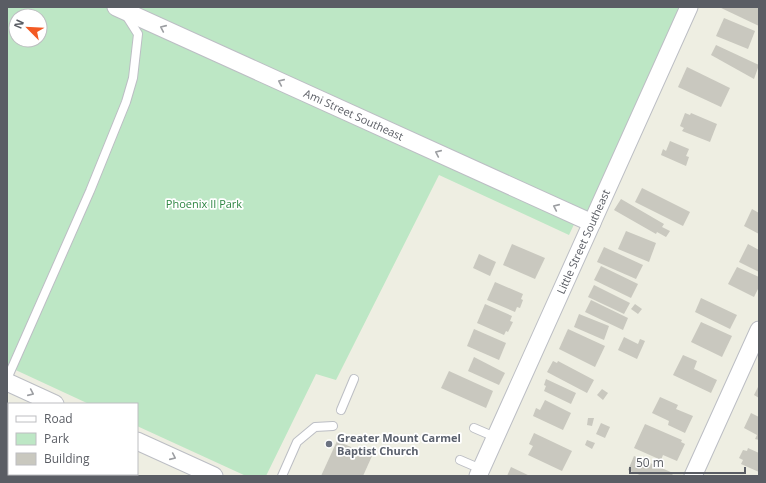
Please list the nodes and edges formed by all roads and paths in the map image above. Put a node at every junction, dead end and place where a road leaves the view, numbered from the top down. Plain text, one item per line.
1 (689, 7) edge
2 (119, 9) edge
3 (592, 223) junction
4 (759, 330) edge
5 (354, 378) dead end
6 (7, 379) edge
7 (7, 382) edge
8 (53, 403) edge
9 (341, 410) dead end
10 (333, 426) dead end
11 (474, 428) dead end
12 (495, 437) junction
13 (138, 443) edge
14 (460, 460) dead end
15 (479, 472) edge
16 (214, 476) edge
17 (282, 476) edge
18 (693, 476) edge

1 - 3 street, Little Street Southeast
3 -> 2 street, Ami Street Southeast
2 - 6 lane
3 - 12 street, Little Street Southeast
4 - 18 street
5 - 9 lane
7 -> 8 street
10 - 17 lane
11 - 12 lane
12 - 15 street, Little Street Southeast
13 -> 16 street
14 - 15 lane

